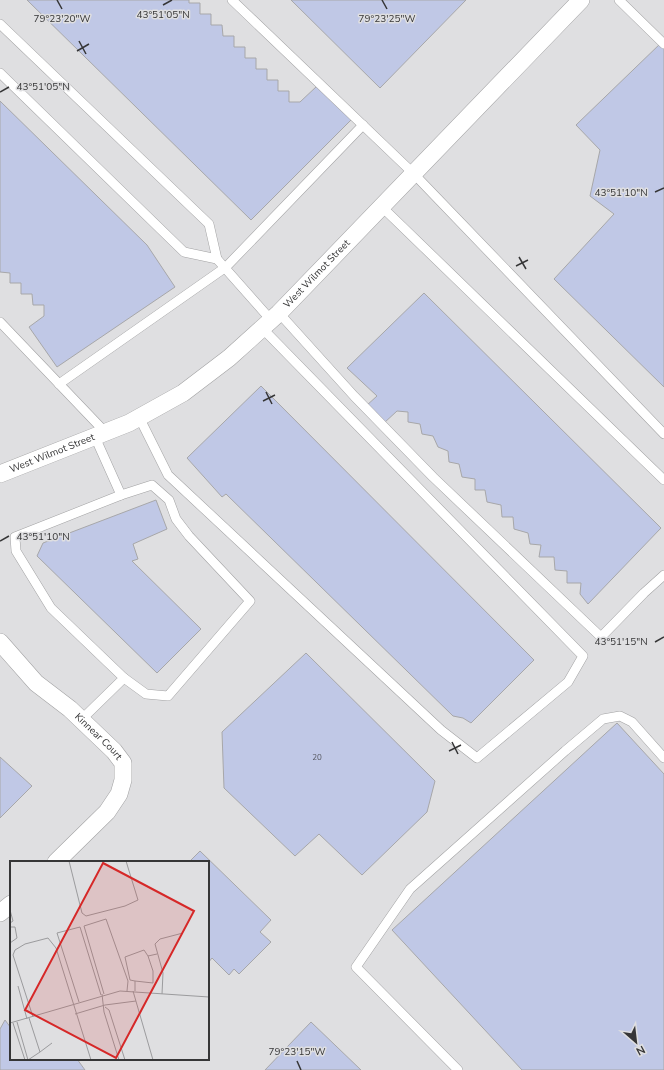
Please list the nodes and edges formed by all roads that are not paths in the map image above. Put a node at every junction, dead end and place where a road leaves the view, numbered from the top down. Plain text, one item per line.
1 (232, 0) edge
2 (581, 0) edge
3 (619, 0) edge
4 (0, 24) edge
5 (664, 44) edge
6 (0, 73) edge
7 (363, 125) junction
8 (414, 174) junction
9 (382, 206) junction
10 (217, 259) junction
11 (226, 268) junction
12 (271, 321) junction
13 (0, 322) edge
14 (59, 384) junction
15 (139, 417) junction
16 (664, 434) edge
17 (100, 435) junction
18 (0, 474) edge
19 (664, 480) edge
20 (121, 495) junction
21 (664, 575) edge
22 (0, 642) edge
23 (124, 678) junction
24 (80, 720) junction
25 (664, 758) edge
26 (57, 861) edge
27 (10, 905) edge
28 (0, 914) edge
29 (458, 1070) edge

1 - 7 lane
2 - 8 street, West Wilmot Street
3 - 5 lane
4 - 10 lane
6 - 10 lane
7 - 8 lane
7 - 11 lane
8 - 9 street, West Wilmot Street
8 - 16 lane
9 - 12 street, West Wilmot Street
9 - 19 lane
10 - 11 lane
11 - 12 lane
11 - 14 lane
12 - 15 street, West Wilmot Street
12 - 15 lane
12 - 21 lane
13 - 14 lane
14 - 17 lane
15 - 17 street, West Wilmot Street
17 - 18 street, West Wilmot Street
17 - 20 lane
20 - 23 lane
20 - 23 lane
22 - 24 street, Kinnear Court
23 - 24 lane
24 - 26 street, Kinnear Court
25 - 29 lane
27 - 28 street

